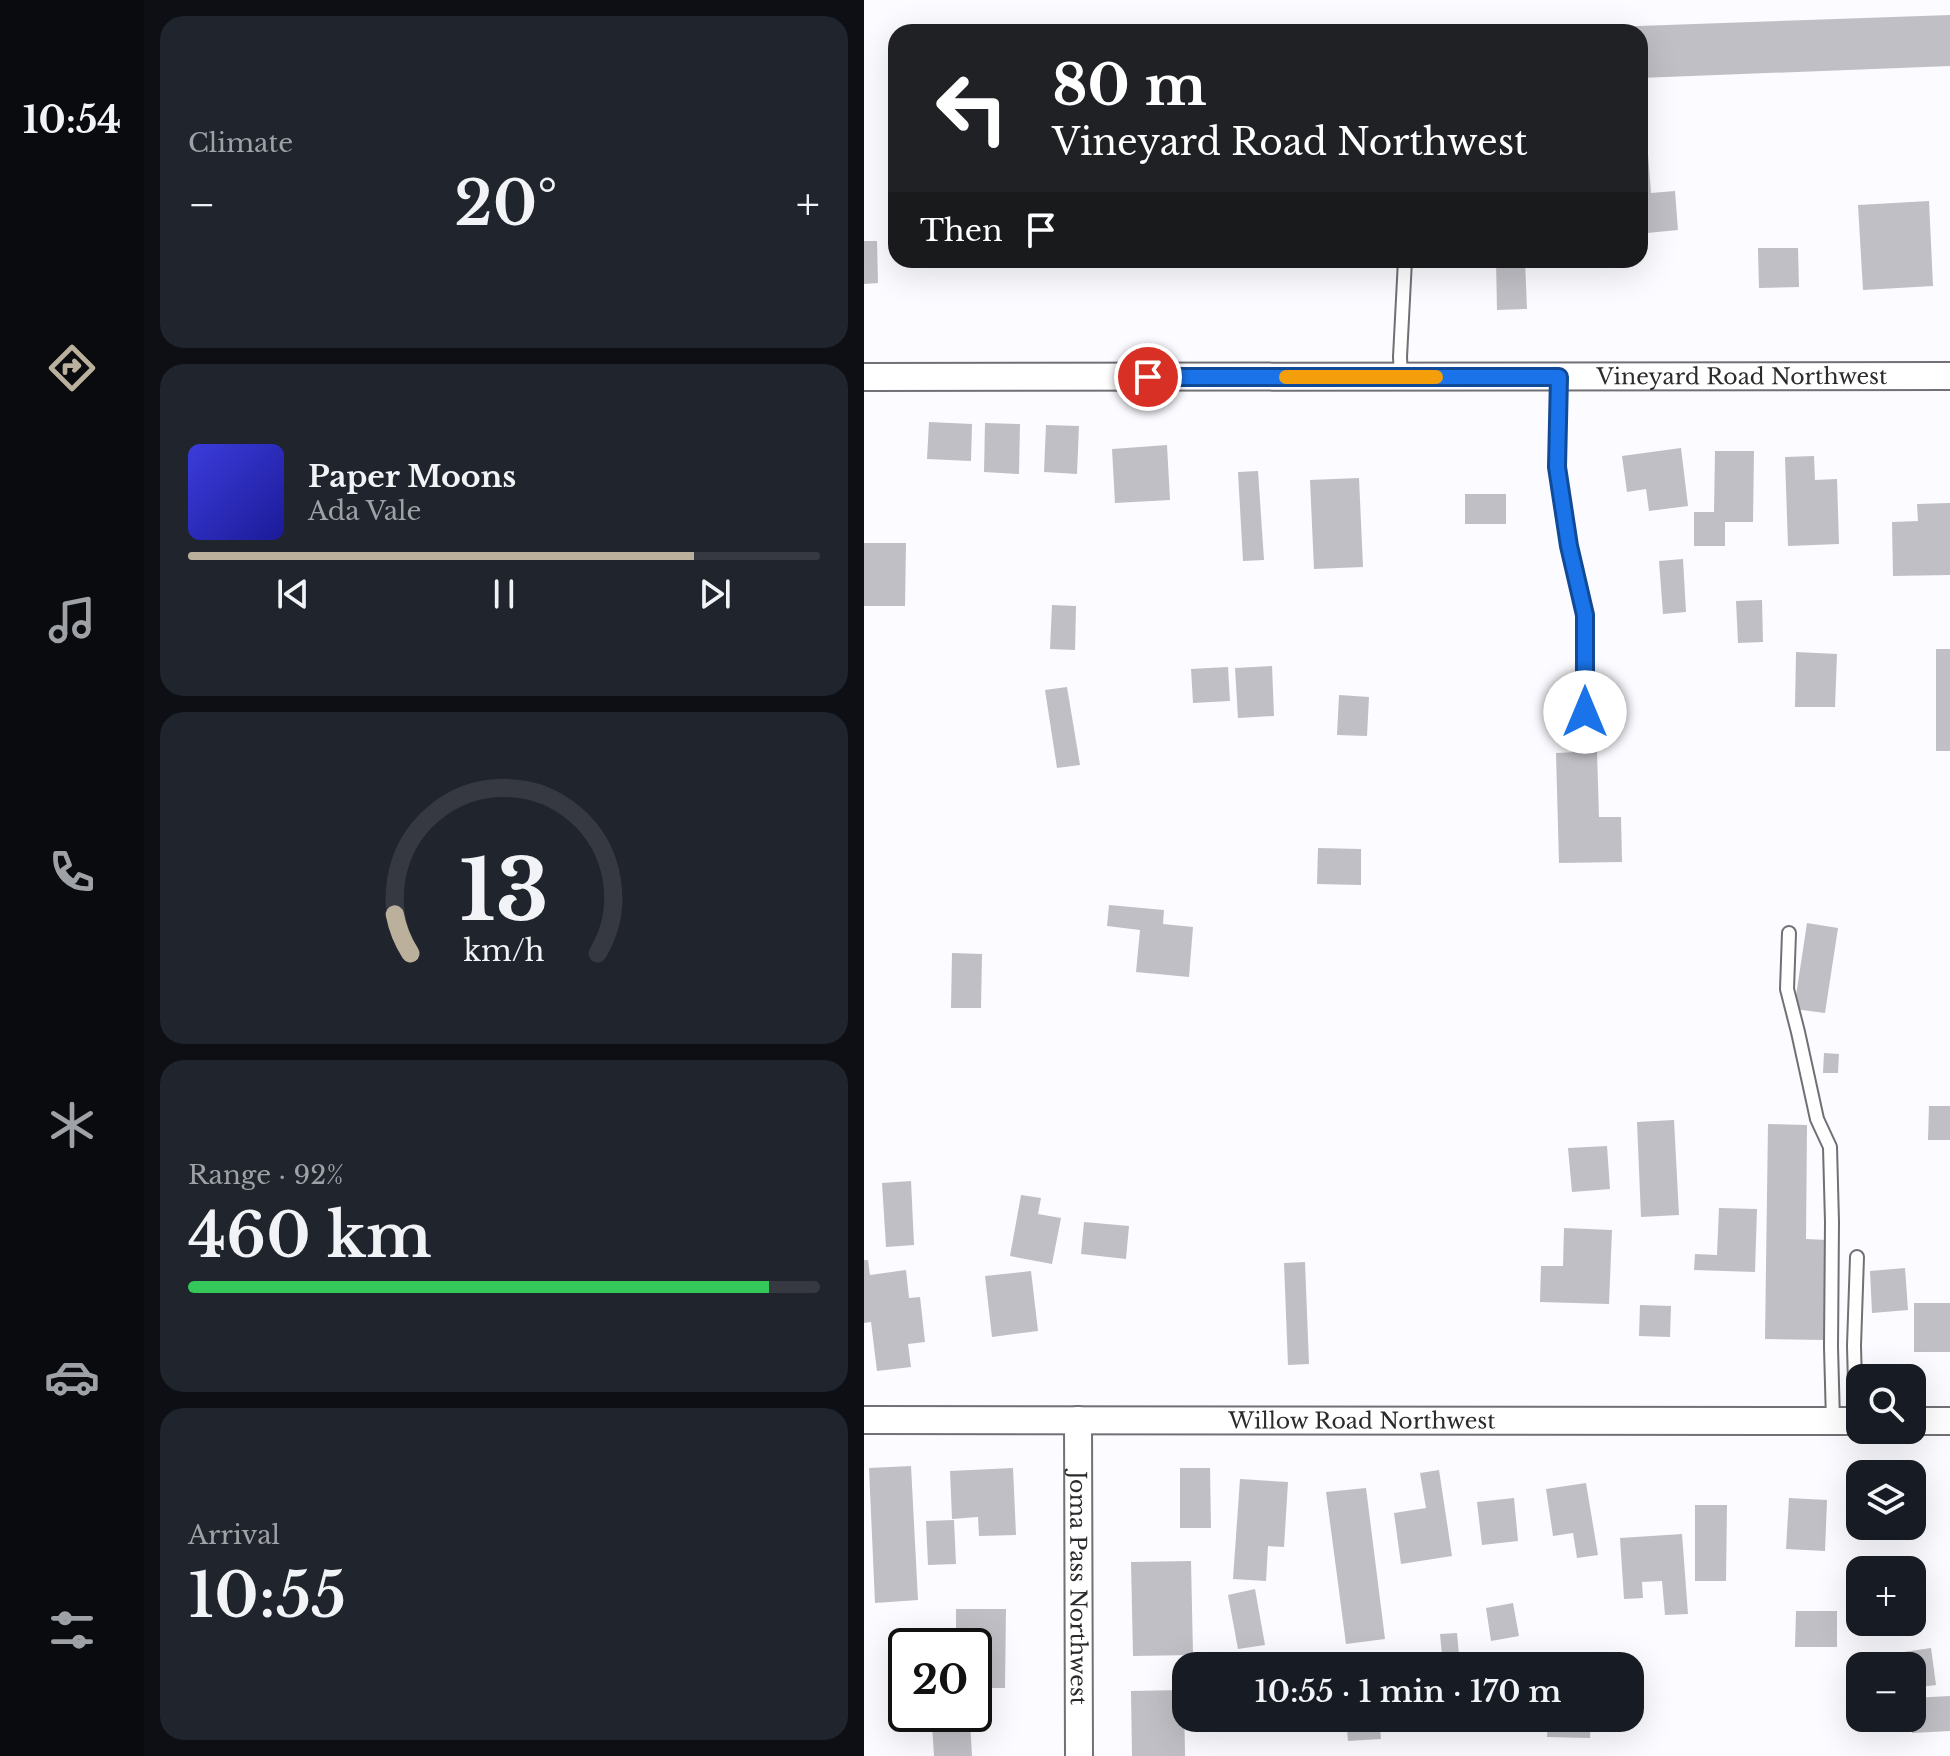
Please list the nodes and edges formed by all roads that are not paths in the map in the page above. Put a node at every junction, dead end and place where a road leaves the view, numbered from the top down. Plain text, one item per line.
1 (1405, 268) edge
2 (1950, 376) edge
3 (864, 377) edge
4 (1401, 377) junction
5 (1559, 377) junction
6 (1585, 712) dead end
7 (1789, 933) dead end
8 (1857, 1257) dead end
9 (1853, 1364) edge
10 (1846, 1405) edge
11 (864, 1420) edge
12 (1078, 1420) junction
13 (1846, 1421) edge
14 (1926, 1421) edge
15 (1950, 1421) edge
16 (1079, 1756) edge

1 - 4 lane
2 - 5 street, Vineyard Road Northwest
3 - 4 street, Vineyard Road Northwest
4 - 5 street, Vineyard Road Northwest
5 - 6 lane
7 - 10 lane
8 - 9 lane
11 - 12 street, Willow Road Northwest
12 - 13 street, Willow Road Northwest
12 - 16 street, Joma Pass Northwest
14 - 15 street

